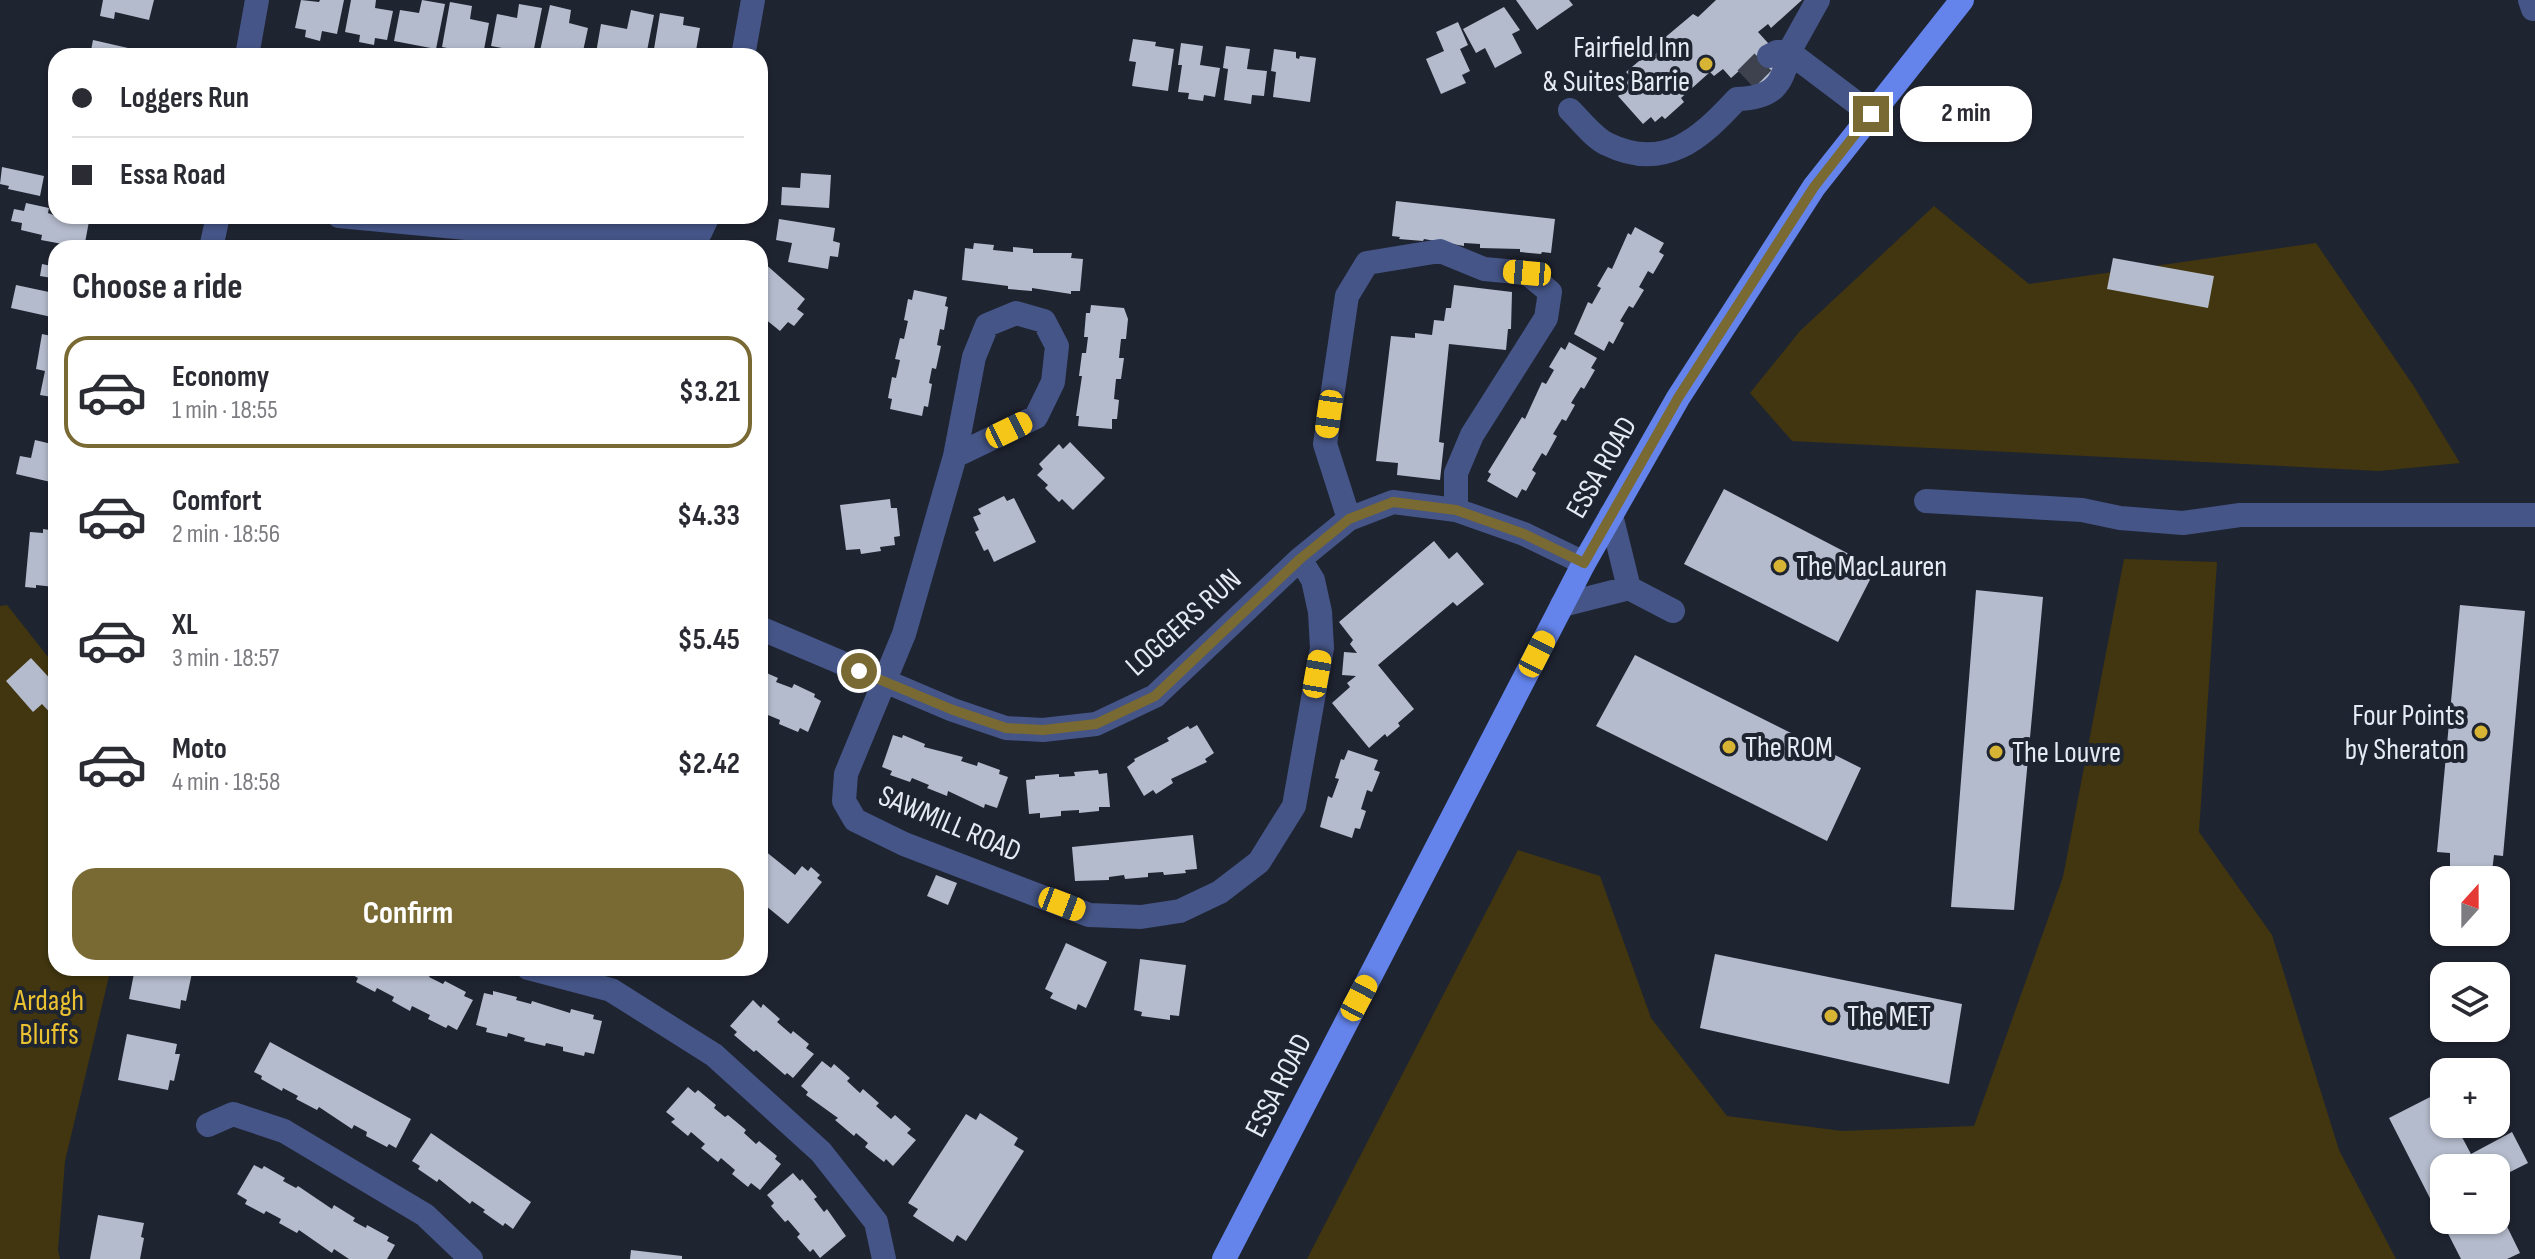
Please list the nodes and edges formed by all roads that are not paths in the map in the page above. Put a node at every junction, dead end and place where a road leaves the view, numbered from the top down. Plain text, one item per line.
1 (257, 0) edge
2 (753, 0) edge
3 (1818, 0) edge
4 (1962, 0) edge
5 (248, 48) edge
6 (744, 48) edge
7 (1779, 54) junction
8 (1570, 110) dead end
9 (1871, 114) junction
10 (424, 224) edge
11 (704, 224) edge
12 (955, 456) junction
13 (1926, 501) dead end
14 (1456, 510) junction
15 (1611, 515) junction
16 (2535, 515) edge
17 (1349, 519) junction
18 (1300, 559) junction
19 (1584, 563) junction
20 (1629, 588) junction
21 (1562, 605) junction
22 (1673, 611) dead end
23 (768, 631) edge
24 (883, 681) junction
25 (558, 976) edge
26 (208, 1125) dead end
27 (471, 1259) edge
28 (884, 1259) edge
29 (1224, 1259) edge

1 - 5 street
2 - 6 street
3 - 7 street
4 - 9 main road, ESSA ROAD
7 - 8 street
7 - 9 street
9 - 15 main road, ESSA ROAD
10 - 11 street
12 - 12 street, SAWMILL ROAD
12 - 24 street, SAWMILL ROAD
13 - 16 street
14 - 17 street, LOGGERS RUN
14 - 17 street
14 - 19 street, LOGGERS RUN
15 - 19 main road, ESSA ROAD
15 - 20 street
17 - 18 street, LOGGERS RUN
18 - 24 street, LOGGERS RUN
18 - 24 street, SAWMILL ROAD
19 - 21 main road, ESSA ROAD
20 - 21 street
20 - 22 street
21 - 29 main road, ESSA ROAD
23 - 24 street, LOGGERS RUN
25 - 28 street
26 - 27 street

